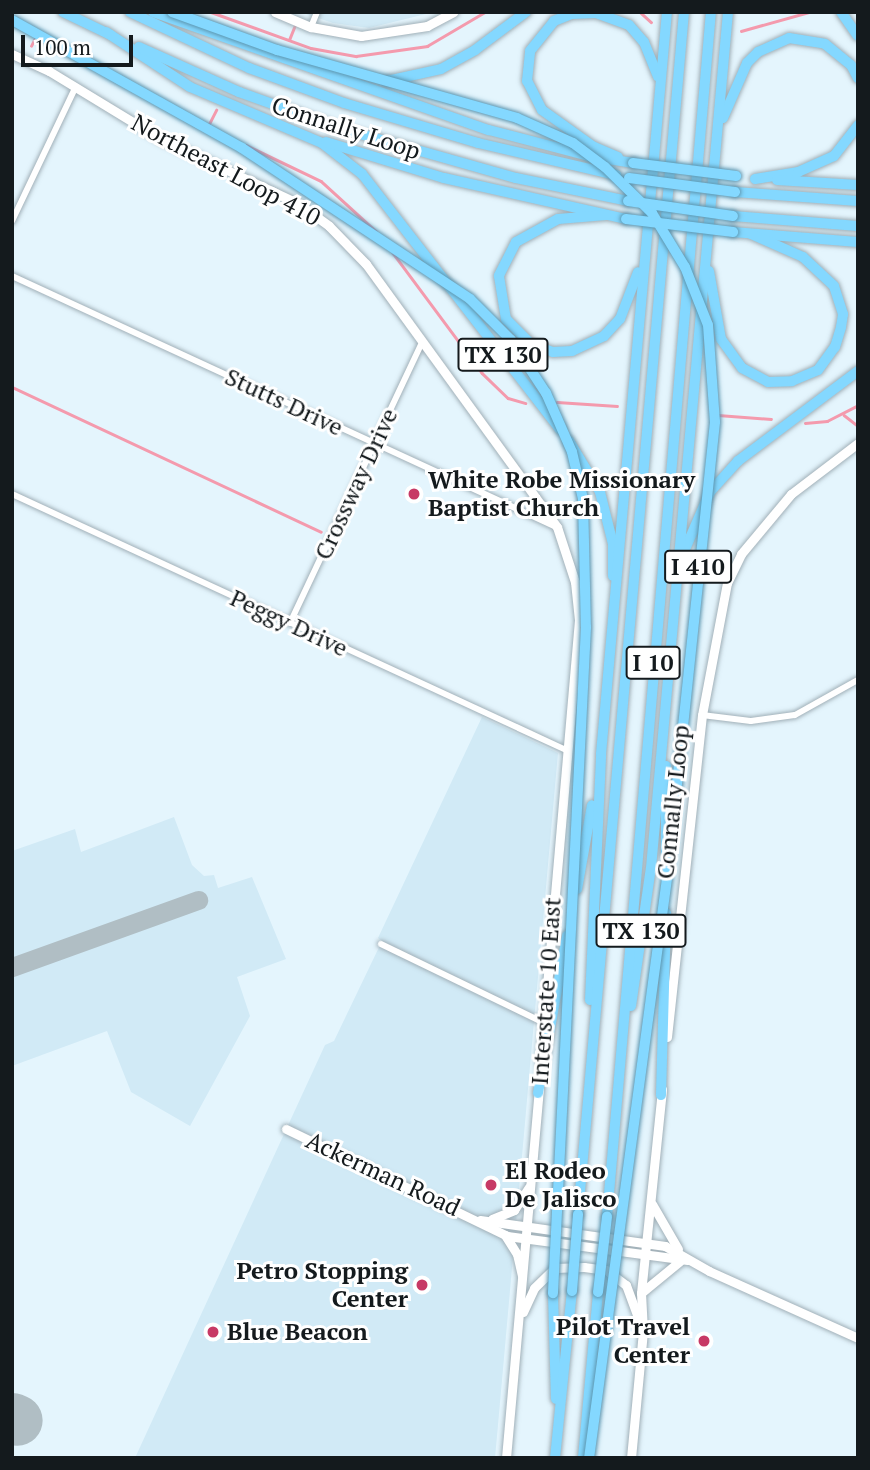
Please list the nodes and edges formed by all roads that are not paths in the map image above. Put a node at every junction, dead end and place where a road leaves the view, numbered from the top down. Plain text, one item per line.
1 (63, 12) edge
2 (130, 12) edge
3 (153, 12) edge
4 (172, 12) edge
5 (275, 12) edge
6 (317, 12) edge
7 (453, 12) edge
8 (526, 12) edge
9 (667, 12) edge
10 (684, 12) edge
11 (711, 12) edge
12 (728, 12) edge
13 (841, 12) edge
14 (12, 20) edge
15 (311, 27) junction
16 (106, 32) junction
17 (858, 36) edge
18 (12, 54) edge
19 (858, 78) edge
20 (340, 79) junction
21 (660, 83) junction
22 (76, 86) junction
23 (858, 125) edge
24 (287, 129) junction
25 (715, 155) junction
26 (634, 163) junction
27 (755, 179) junction
28 (858, 185) edge
29 (858, 201) edge
30 (606, 215) junction
31 (12, 221) edge
32 (858, 226) edge
33 (751, 234) junction
34 (647, 235) junction
35 (858, 242) edge
36 (706, 251) junction
37 (12, 276) edge
38 (421, 344) junction
39 (858, 371) edge
40 (858, 443) edge
41 (375, 444) junction
42 (12, 494) edge
43 (557, 527) junction
44 (678, 577) junction
45 (290, 624) junction
46 (612, 639) junction
47 (858, 680) edge
48 (702, 715) junction
49 (663, 735) junction
50 (565, 750) junction
51 (601, 754) junction
52 (381, 944) dead end
53 (542, 1021) junction
54 (538, 1093) junction
55 (661, 1095) junction
56 (586, 1111) junction
57 (615, 1127) junction
58 (286, 1129) dead end
59 (532, 1182) junction
60 (650, 1201) junction
61 (491, 1219) junction
62 (480, 1220) junction
63 (530, 1227) junction
64 (505, 1235) junction
65 (529, 1240) junction
66 (646, 1240) junction
67 (645, 1252) junction
68 (683, 1258) junction
69 (523, 1287) junction
70 (641, 1293) junction
71 (520, 1320) junction
72 (643, 1331) junction
73 (858, 1338) edge
74 (558, 1427) junction
75 (506, 1458) edge
76 (555, 1458) edge
77 (583, 1458) edge
78 (589, 1458) edge
79 (631, 1458) edge

1 - 16 highway, Connally Loop
2 - 29 highway, Connally Loop, bridge
3 - 20 highway
4 - 78 highway, Connally Loop / I 410, bridge
5 - 15 main road
6 - 15 street
7 - 15 main road
8 - 20 highway
9 - 21 highway
10 - 56 highway, I 10
11 - 57 highway, I 10
12 - 25 highway
13 - 17 highway
14 - 74 highway, bridge
16 - 24 highway, TX 130
16 - 32 highway, Connally Loop, bridge
18 - 22 main road, Northeast Loop 410
19 - 25 highway, TX 130
20 - 26 highway
21 - 26 highway
21 - 34 highway
22 - 31 street
22 - 38 main road, Northeast Loop 410
23 - 27 highway
24 - 30 highway
24 - 46 highway, TX 130
25 - 36 highway, TX 130
26 - 27 highway, bridge
27 - 28 highway
30 - 33 highway, bridge
30 - 34 highway
33 - 35 highway
33 - 36 highway
34 - 46 highway
36 - 44 highway, TX 130
37 - 41 street, Stutts Drive
38 - 41 street, Crossway Drive
38 - 43 main road, Northeast Loop 410
39 - 44 highway
40 - 48 main road
41 - 43 street, Stutts Drive
41 - 45 street, Crossway Drive
42 - 45 street, Peggy Drive
43 - 50 main road, Interstate 10 East
44 - 49 highway, TX 130
45 - 50 street, Peggy Drive
46 - 51 highway, TX 130
47 - 48 street
48 - 55 main road
49 - 55 highway
49 - 57 highway, TX 130
50 - 53 main road, Interstate 10 East
51 - 54 highway
51 - 56 highway, TX 130
52 - 53 street
53 - 54 main road, Interstate 10 East
54 - 59 main road, Interstate 10 East
55 - 60 main road
56 - 74 highway, I 10, bridge
57 - 77 highway, I 10, bridge
58 - 62 main road, Ackerman Road
59 - 61 main road
59 - 63 main road, Interstate 10 East
60 - 66 main road
60 - 68 main road
61 - 62 main road, Ackerman Road
61 - 63 main road, Ackerman Road
62 - 64 main road, Ackerman Road
63 - 65 main road, Interstate 10 East
63 - 66 main road, Ackerman Road
64 - 65 main road, Ackerman Road
64 - 69 main road
65 - 67 main road, Ackerman Road
65 - 69 main road, Interstate 10 East
66 - 67 main road
66 - 68 main road, Ackerman Road
67 - 68 main road, Ackerman Road
67 - 70 main road
68 - 70 main road
68 - 73 main road, Ackerman Road
69 - 71 main road, Interstate 10 East
70 - 72 main road
71 - 72 main road
71 - 75 main road, Interstate 10 East
72 - 79 main road
74 - 76 highway, I 10

